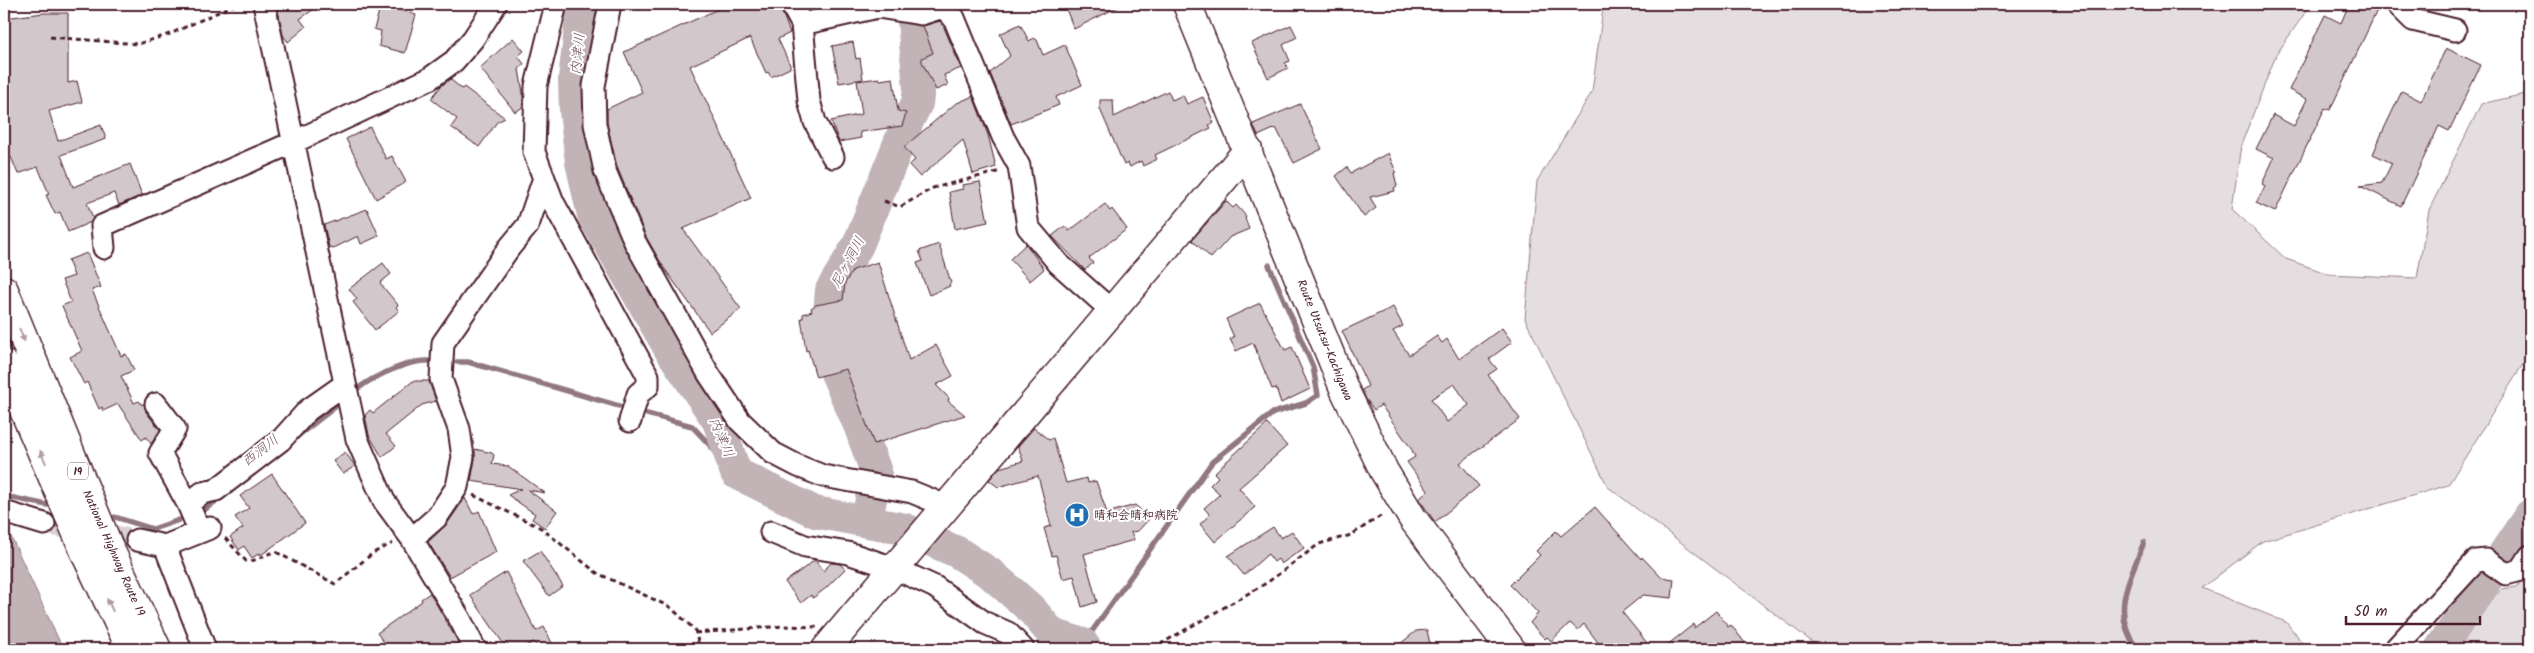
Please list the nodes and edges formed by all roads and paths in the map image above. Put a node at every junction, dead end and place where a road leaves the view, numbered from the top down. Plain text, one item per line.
1 (236, 4) edge
2 (264, 4) edge
3 (496, 4) edge
4 (556, 4) edge
5 (610, 4) edge
6 (791, 4) edge
7 (1187, 4) edge
8 (2396, 4) edge
9 (802, 24) junction
10 (2455, 30) dead end
11 (50, 37) dead end
12 (294, 142) junction
13 (1248, 150) junction
14 (833, 157) dead end
15 (1019, 166) junction
16 (544, 178) junction
17 (884, 201) dead end
18 (104, 248) dead end
19 (4, 290) edge
20 (1112, 311) junction
21 (4, 364) edge
22 (345, 384) junction
23 (9, 387) edge
24 (156, 404) dead end
25 (630, 421) dead end
26 (457, 487) junction
27 (1402, 502) junction
28 (188, 504) junction
29 (946, 506) junction
30 (4, 512) edge
31 (44, 524) tunnel mouth
32 (205, 530) junction
33 (771, 532) dead end
34 (410, 536) junction
35 (137, 540) tunnel mouth
36 (166, 546) junction
37 (2530, 556) edge
38 (894, 568) junction
39 (695, 633) junction
40 (832, 643) edge
41 (131, 649) edge
42 (156, 649) edge
43 (205, 649) edge
44 (475, 649) edge
45 (700, 649) edge
46 (1023, 649) edge
47 (1152, 649) edge
48 (1511, 649) edge
49 (2395, 649) edge

1 - 11 path
2 - 12 street
3 - 12 street
4 - 16 street
5 - 29 street
6 - 9 street
7 - 13 main road, Route Utsutsu-Kachigawa
8 - 10 street
9 - 14 street
9 - 15 street
12 - 18 street
12 - 22 street
13 - 20 main road
13 - 27 main road, Route Utsutsu-Kachigawa
15 - 17 path
15 - 20 street
16 - 25 street
16 - 26 street
19 -> 42 main road, National Highway Route 19 / 19
20 - 29 main road
21 - 23 main road, National Highway Route 19 / 19
22 - 28 street
22 - 34 street
41 -> 23 main road, National Highway Route 19 / 19
24 - 28 street
26 - 34 street
26 - 39 path
27 - 47 path
27 - 48 main road, Route Utsutsu-Kachigawa
28 - 32 street
29 - 38 main road
30 - 31 street
32 - 34 path
32 - 36 street
33 - 38 street
34 - 44 street
35 - 36 street
36 - 43 street
37 - 49 street
38 - 40 main road
38 - 46 street
39 - 40 path
39 - 45 path

